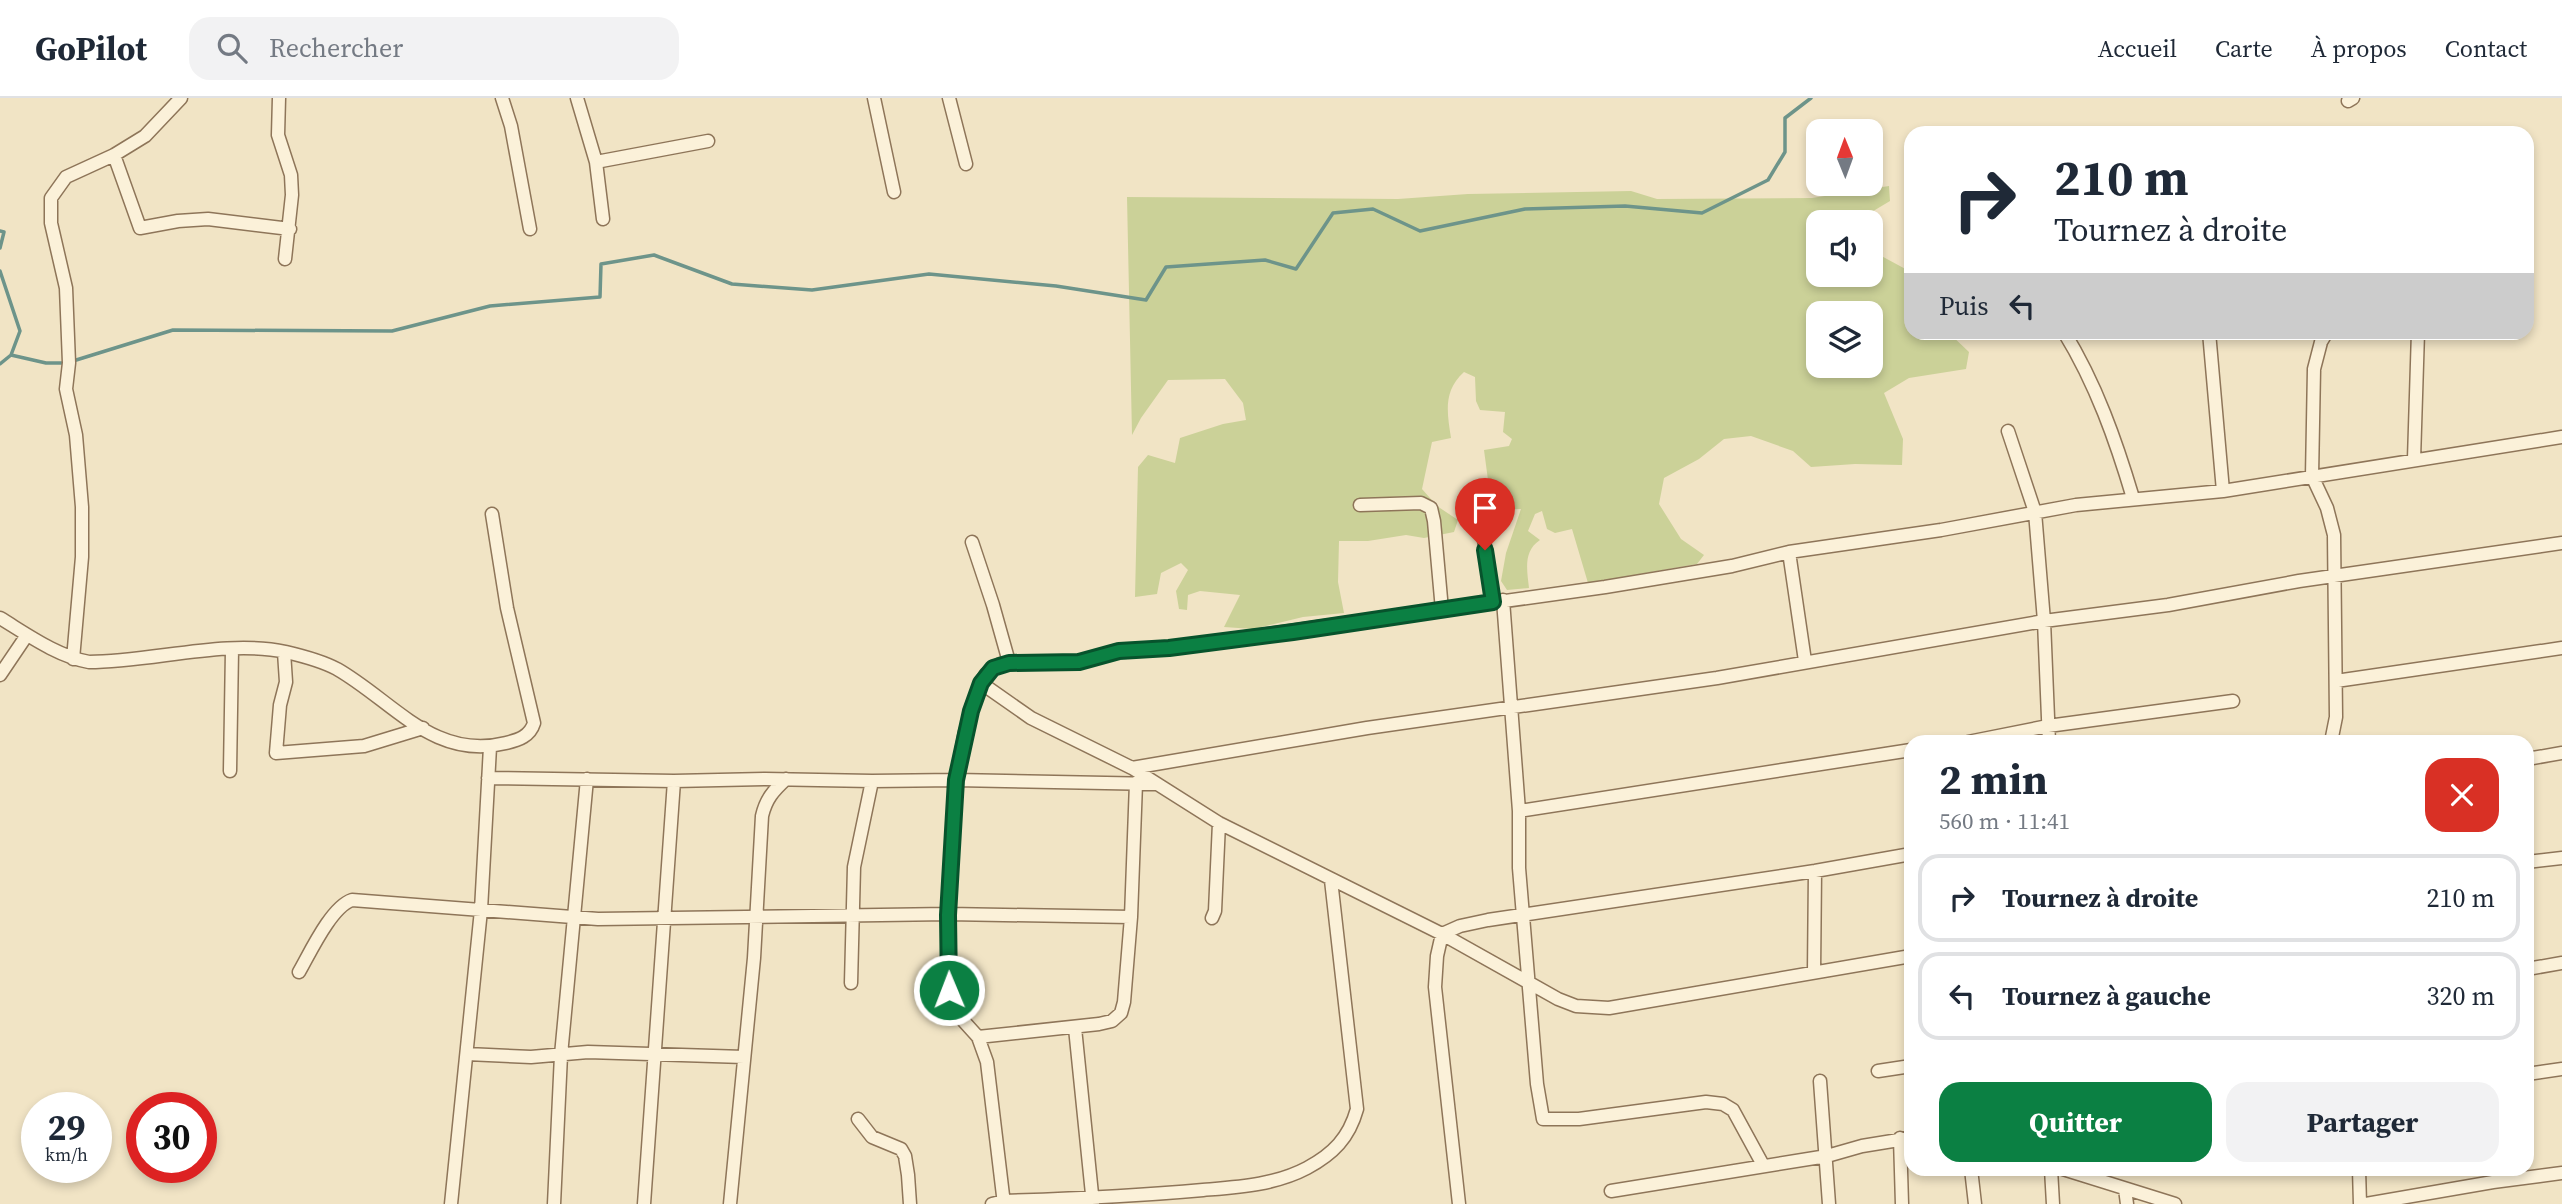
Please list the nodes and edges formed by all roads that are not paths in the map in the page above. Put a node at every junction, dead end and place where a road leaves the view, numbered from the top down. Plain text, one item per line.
1 (181, 98) edge
2 (279, 98) edge
3 (502, 98) edge
4 (577, 98) edge
5 (874, 98) edge
6 (949, 98) edge
7 (708, 141) dead end
8 (114, 155) junction
9 (597, 162) junction
10 (966, 164) dead end
11 (894, 192) dead end
12 (603, 219) dead end
13 (290, 229) junction
14 (530, 229) dead end
15 (285, 258) dead end
16 (2068, 340) edge
17 (2210, 340) edge
18 (2322, 340) edge
19 (2418, 340) edge
20 (2008, 431) dead end
21 (2562, 437) edge
22 (2414, 459) junction
23 (2312, 476) junction
24 (2223, 491) junction
25 (1478, 498) dead end
26 (2133, 498) junction
27 (1360, 505) dead end
28 (2035, 512) junction
29 (492, 514) dead end
30 (972, 542) dead end
31 (2562, 543) edge
32 (1789, 552) junction
33 (2335, 577) junction
34 (1498, 601) junction
35 (1442, 610) junction
36 (0, 618) edge
37 (2044, 621) junction
38 (27, 635) junction
39 (2562, 648) edge
40 (232, 650) junction
41 (284, 652) junction
42 (74, 659) junction
43 (1805, 661) junction
44 (1009, 663) junction
45 (0, 676) edge
46 (2336, 681) junction
47 (981, 683) junction
48 (2233, 701) dead end
49 (1512, 706) junction
50 (2048, 726) junction
51 (423, 729) junction
52 (2003, 735) edge
53 (2049, 735) edge
54 (2332, 735) edge
55 (490, 747) junction
56 (1904, 751) edge
57 (2562, 753) edge
58 (2534, 758) edge
59 (1132, 768) junction
60 (230, 771) dead end
61 (488, 778) junction
62 (587, 779) junction
63 (786, 779) junction
64 (956, 780) junction
65 (674, 781) junction
66 (872, 781) junction
67 (1136, 783) junction
68 (1157, 784) junction
69 (1518, 811) junction
70 (1219, 823) junction
71 (1904, 855) edge
72 (2562, 858) edge
73 (2534, 861) edge
74 (1815, 871) junction
75 (1331, 880) junction
76 (481, 910) junction
77 (852, 915) junction
78 (948, 915) junction
79 (1523, 915) junction
80 (1131, 917) junction
81 (573, 918) junction
82 (665, 918) junction
83 (755, 918) junction
84 (1212, 918) dead end
85 (1443, 934) junction
86 (1904, 957) edge
87 (2562, 963) edge
88 (2534, 968) edge
89 (299, 972) dead end
90 (1814, 972) junction
91 (1529, 981) junction
92 (852, 983) dead end
93 (1075, 1028) junction
94 (978, 1037) junction
95 (467, 1054) junction
96 (561, 1055) junction
97 (653, 1056) junction
98 (744, 1057) junction
99 (1904, 1067) edge
100 (2562, 1069) edge
101 (1878, 1071) dead end
102 (2534, 1073) edge
103 (1820, 1081) dead end
104 (858, 1119) dead end
105 (1904, 1138) edge
106 (1826, 1156) junction
107 (1904, 1160) edge
108 (1763, 1165) junction
109 (2562, 1172) edge
110 (1972, 1176) edge
111 (2052, 1176) edge
112 (2089, 1176) edge
113 (2359, 1176) edge
114 (2125, 1189) junction
115 (1611, 1191) dead end
116 (1182, 1198) edge
117 (1093, 1201) edge
118 (1000, 1203) edge
119 (451, 1204) edge
120 (554, 1204) edge
121 (644, 1204) edge
122 (730, 1204) edge
123 (910, 1204) edge
124 (1459, 1204) edge
125 (1829, 1204) edge
126 (1902, 1204) edge
127 (1975, 1204) edge
128 (2053, 1204) edge
129 (2127, 1204) edge
130 (2175, 1204) edge
131 (2360, 1204) edge
132 (2366, 1204) edge

1 - 8 street
2 - 13 street
3 - 14 street
4 - 9 street
5 - 11 street
6 - 10 street
7 - 9 street
8 - 13 street
8 - 42 street
9 - 12 street
13 - 15 street
16 - 26 street
17 - 24 street
18 - 23 street
19 - 22 street
20 - 28 street
21 - 22 street
22 - 23 street
23 - 24 street
23 - 33 street
24 - 26 street
25 - 34 street
26 - 28 street
27 - 35 street
28 - 32 street
28 - 37 street
29 - 55 street
30 - 44 street
31 - 33 street
32 - 34 street
32 - 43 street
33 - 37 street
33 - 46 street
34 - 35 street
34 - 49 street
35 - 44 street
36 - 38 street
37 - 43 street
37 - 50 street
38 - 42 street
38 - 45 street
39 - 46 street
40 - 41 street
40 - 42 street
40 - 60 street
41 - 51 street
41 - 51 street
43 - 49 street
44 - 47 street
46 - 54 street
47 - 59 street
47 - 64 street
48 - 50 street
49 - 59 street
49 - 69 street
50 - 52 street
50 - 53 street
51 - 55 street
55 - 61 street
56 - 69 street
57 - 58 street
59 - 68 street
61 - 62 street
61 - 76 street
62 - 65 street
62 - 81 street
63 - 65 street
63 - 66 street
63 - 83 street
64 - 66 street
64 - 67 street
64 - 78 street
65 - 82 street
66 - 77 street
67 - 68 street
67 - 80 street
68 - 70 street
69 - 79 street
70 - 75 street
70 - 84 street
71 - 74 street
72 - 73 street
74 - 79 street
74 - 90 street
75 - 85 street
75 - 116 street
76 - 81 street
76 - 89 street
76 - 95 street
77 - 78 street
77 - 83 street
77 - 92 street
78 - 80 street
78 - 94 street
79 - 85 street
79 - 91 street
80 - 93 street
81 - 82 street
81 - 96 street
82 - 83 street
82 - 97 street
83 - 98 street
85 - 91 street
85 - 124 street
86 - 90 street
87 - 88 street
90 - 91 street
91 - 108 street
93 - 94 street
93 - 117 street
94 - 118 street
95 - 96 street
95 - 119 street
96 - 97 street
96 - 120 street
97 - 98 street
97 - 121 street
98 - 122 street
99 - 101 street
100 - 102 street
103 - 106 street
104 - 123 street
105 - 106 street
106 - 108 street
106 - 125 street
107 - 126 street
108 - 115 street
109 - 132 street
110 - 127 street
111 - 128 street
112 - 114 street
113 - 131 street
114 - 129 street
114 - 130 street
116 - 117 street
117 - 118 street

